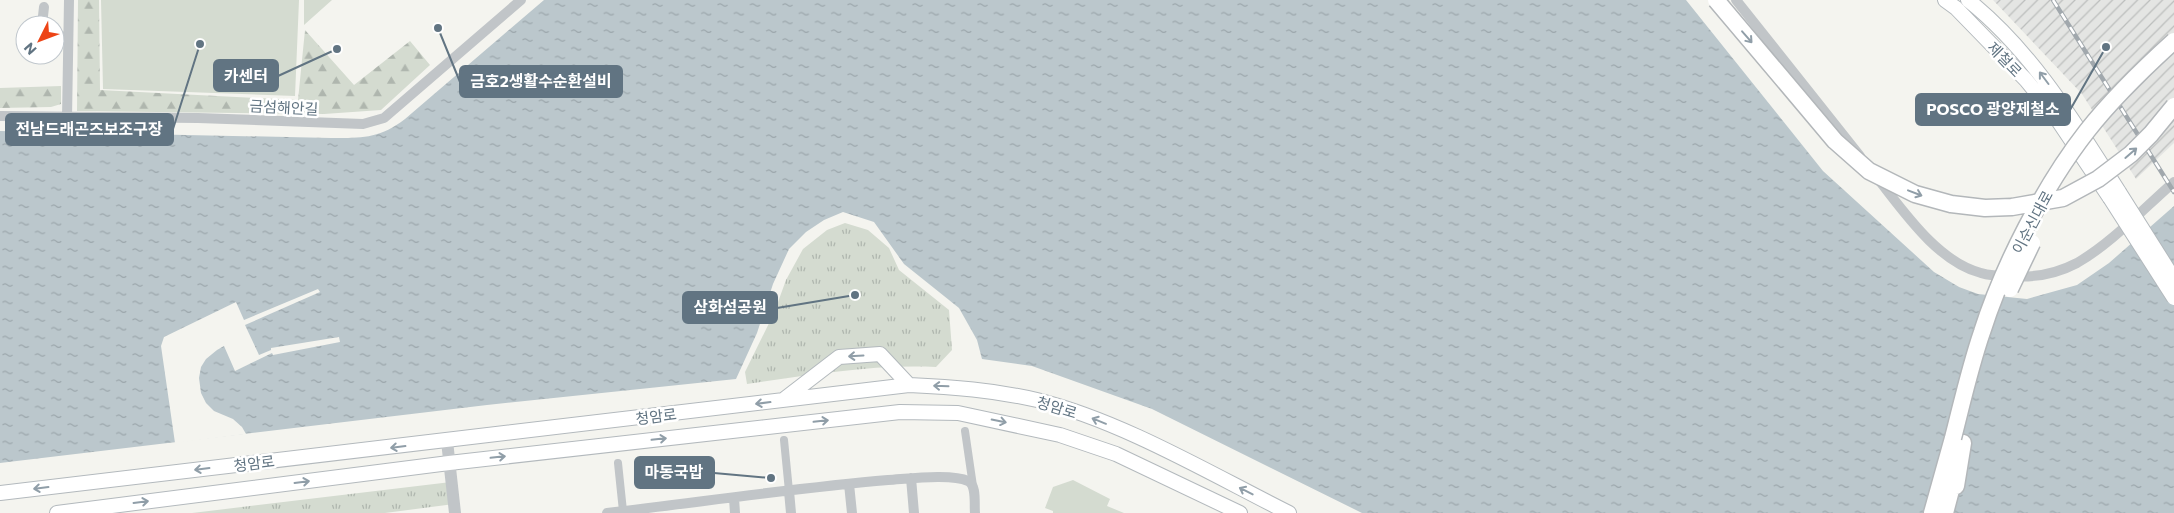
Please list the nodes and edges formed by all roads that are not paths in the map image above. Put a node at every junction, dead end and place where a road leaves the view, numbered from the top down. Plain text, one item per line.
1 (69, 0) edge
2 (521, 0) edge
3 (1716, 0) edge
4 (1736, 0) edge
5 (1945, 0) edge
6 (1968, 0) edge
7 (44, 7) dead end
8 (43, 15) edge
9 (65, 37) edge
10 (68, 37) junction
11 (2174, 41) edge
12 (2174, 56) edge
13 (2174, 106) edge
14 (0, 116) edge
15 (67, 118) junction
16 (2174, 182) edge
17 (2115, 195) junction
18 (2174, 279) edge
19 (2174, 298) edge
20 (909, 385) junction
21 (783, 401) junction
22 (965, 431) dead end
23 (784, 440) dead end
24 (447, 441) junction
25 (1958, 441) junction
26 (618, 462) dead end
27 (449, 463) junction
28 (911, 478) junction
29 (849, 484) junction
30 (973, 486) junction
31 (789, 491) junction
32 (0, 493) edge
33 (734, 498) junction
34 (680, 508) edge
35 (623, 512) edge
36 (58, 513) edge
37 (455, 513) edge
38 (607, 513) edge
39 (735, 513) edge
40 (792, 513) edge
41 (852, 513) edge
42 (914, 513) edge
43 (975, 513) edge
44 (1240, 513) edge
45 (1289, 513) edge
46 (1932, 513) edge
47 (1938, 513) edge
48 (1945, 513) edge
49 (1952, 513) edge

1 - 10 street
2 - 15 street, 금섬해안길
3 -> 13 highway, bridge
4 - 16 street
5 - 17 main road, 제철로
17 -> 6 main road, 제철로
7 - 8 street
9 - 10 street
10 - 15 street
11 - 25 highway, 이순신대로, bridge
12 - 25 highway, 이순신대로, bridge
14 - 15 street, 금섬해안길
17 - 18 main road, bridge
17 - 19 main road, bridge
20 - 21 main road, 청암로
20 -> 21 main road
45 -> 20 main road, 청암로
21 -> 24 main road, 청암로
22 - 30 street
23 - 31 street
24 - 27 street
24 -> 32 main road, 청암로
25 - 46 highway
25 - 47 highway
25 - 48 highway
25 - 49 highway
26 - 35 street
36 -> 27 main road, 청암로
27 - 37 street
27 -> 44 main road, 청암로
28 - 29 street
28 - 30 street
28 - 42 street
29 - 31 street
29 - 41 street
30 - 43 street
31 - 33 street
31 - 40 street
33 - 34 street
33 - 39 street
34 - 35 street
35 - 38 street

